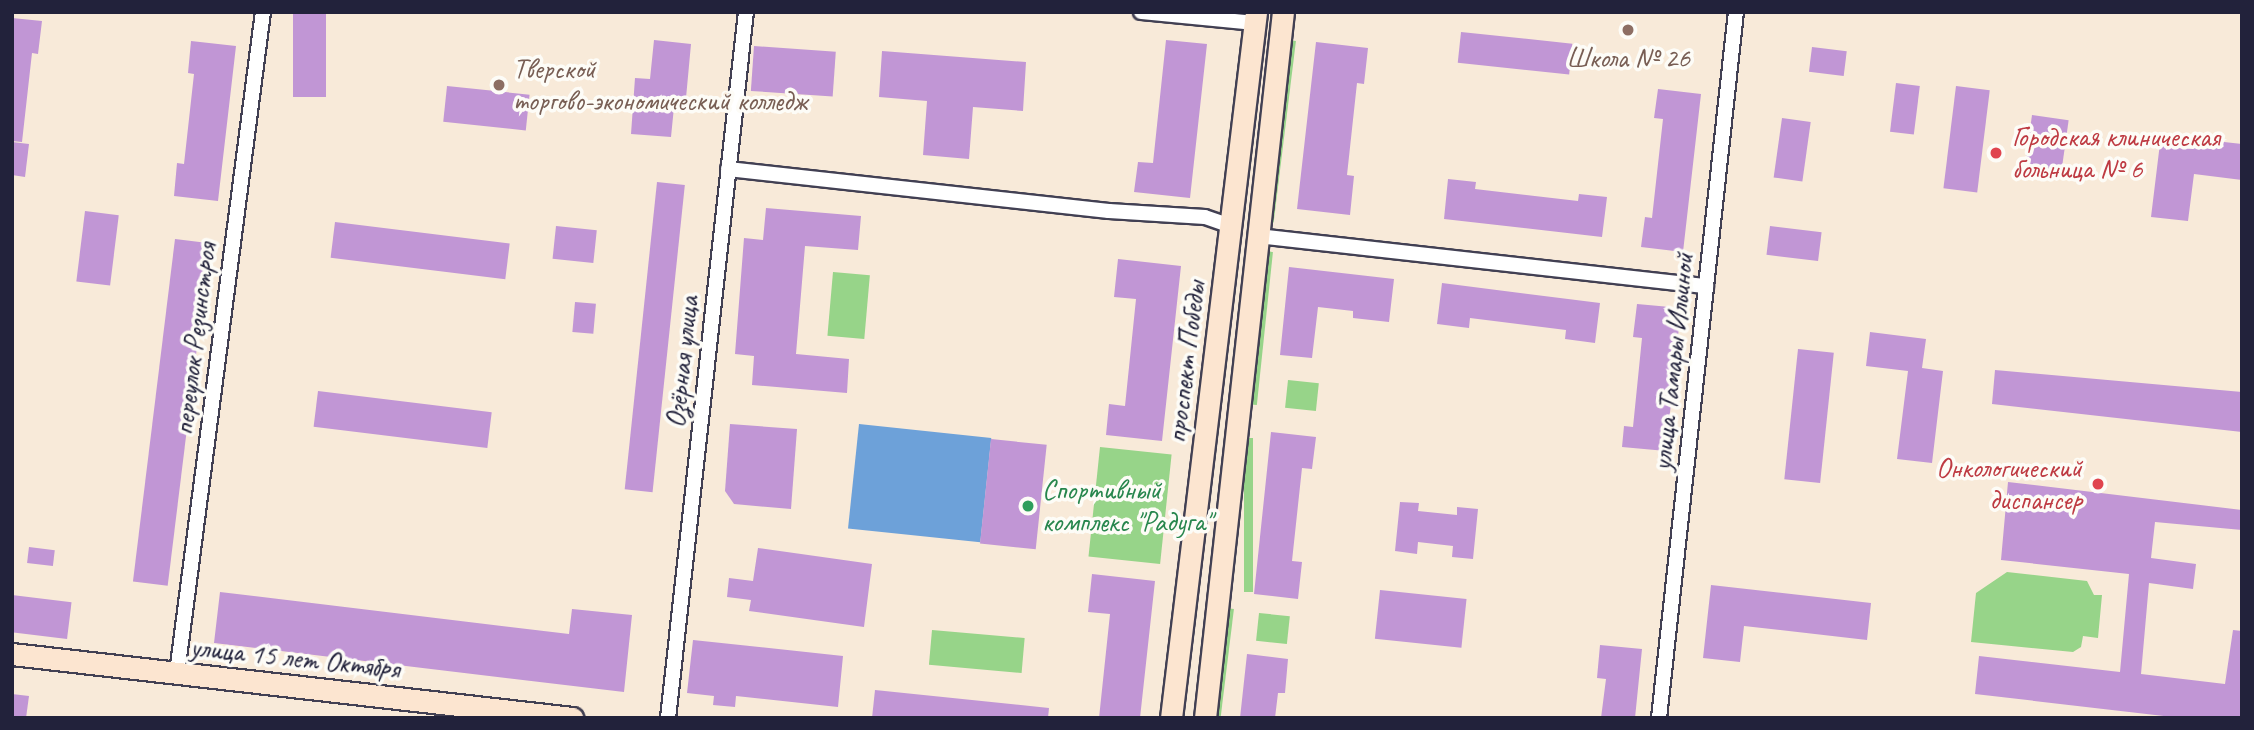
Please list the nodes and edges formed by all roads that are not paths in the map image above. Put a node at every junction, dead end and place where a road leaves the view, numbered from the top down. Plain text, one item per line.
1 (262, 12) edge
2 (746, 12) edge
3 (1141, 12) edge
4 (1283, 12) edge
5 (1736, 12) edge
6 (1255, 18) edge
7 (729, 169) junction
8 (1231, 226) junction
9 (1258, 236) junction
10 (1706, 286) junction
11 (12, 654) edge
12 (177, 673) junction
13 (572, 718) edge
14 (668, 718) edge
15 (1171, 718) edge
16 (1205, 718) edge
17 (1659, 718) edge

1 - 12 street, переулок Резинстроя
2 - 7 street, Озёрная улица
3 - 6 street
4 - 9 main road, проспект Победы
5 - 10 street, улица Тамары Ильиной
6 - 8 main road, проспект Победы
7 - 8 street
7 - 14 street, Озёрная улица
8 - 15 main road, проспект Победы
9 - 10 street
9 - 16 main road, проспект Победы
10 - 17 street, улица Тамары Ильиной
11 - 12 main road, улица 15 лет Октября
12 - 13 main road, улица 15 лет Октября

